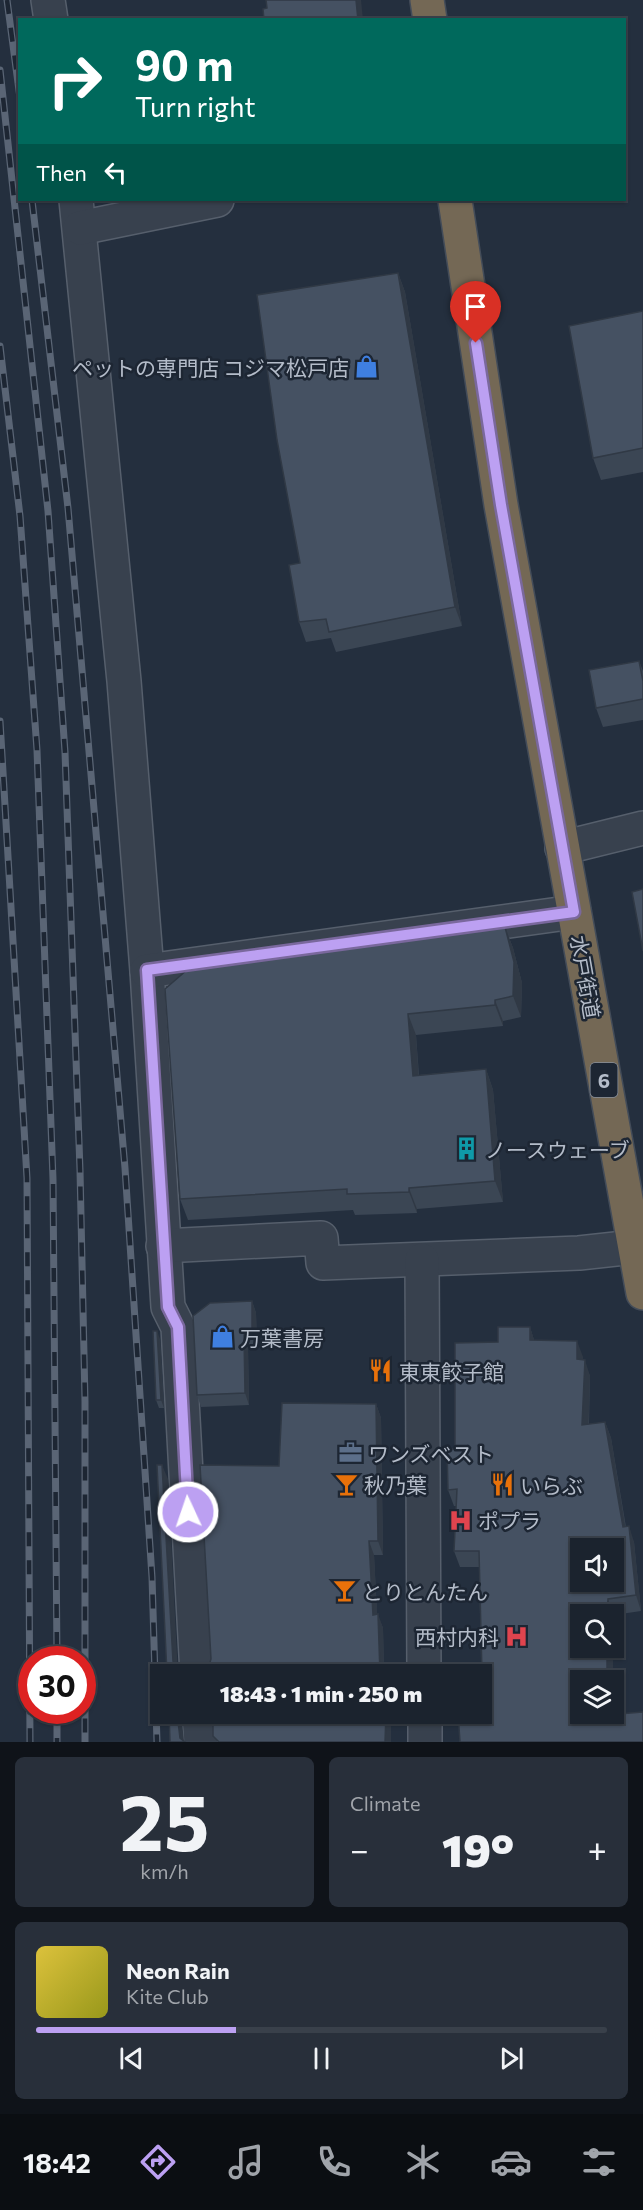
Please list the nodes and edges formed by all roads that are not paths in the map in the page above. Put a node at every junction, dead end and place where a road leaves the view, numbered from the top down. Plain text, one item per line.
1 (48, 0) edge
2 (427, 0) edge
3 (51, 18) edge
4 (430, 18) edge
5 (207, 201) edge
6 (455, 201) edge
7 (78, 214) edge
8 (643, 828) edge
9 (562, 848) junction
10 (574, 912) junction
11 (147, 970) junction
12 (164, 1246) junction
13 (634, 1247) junction
14 (422, 1260) junction
15 (643, 1293) edge
16 (196, 1664) edge
17 (424, 1664) edge
18 (200, 1724) edge
19 (425, 1724) edge
20 (201, 1742) edge
21 (425, 1742) edge

1 - 3 street
2 - 4 highway
5 - 7 street
6 - 9 highway, 水戸街道 / 6
7 - 11 street
8 - 9 street
9 - 10 highway, 水戸街道 / 6
10 - 11 street
10 - 13 highway, 水戸街道 / 6
11 - 12 street
12 - 14 street
12 - 16 street
13 - 14 street
13 - 15 highway, 水戸街道 / 6
14 - 17 street
18 - 20 street
19 - 21 street

